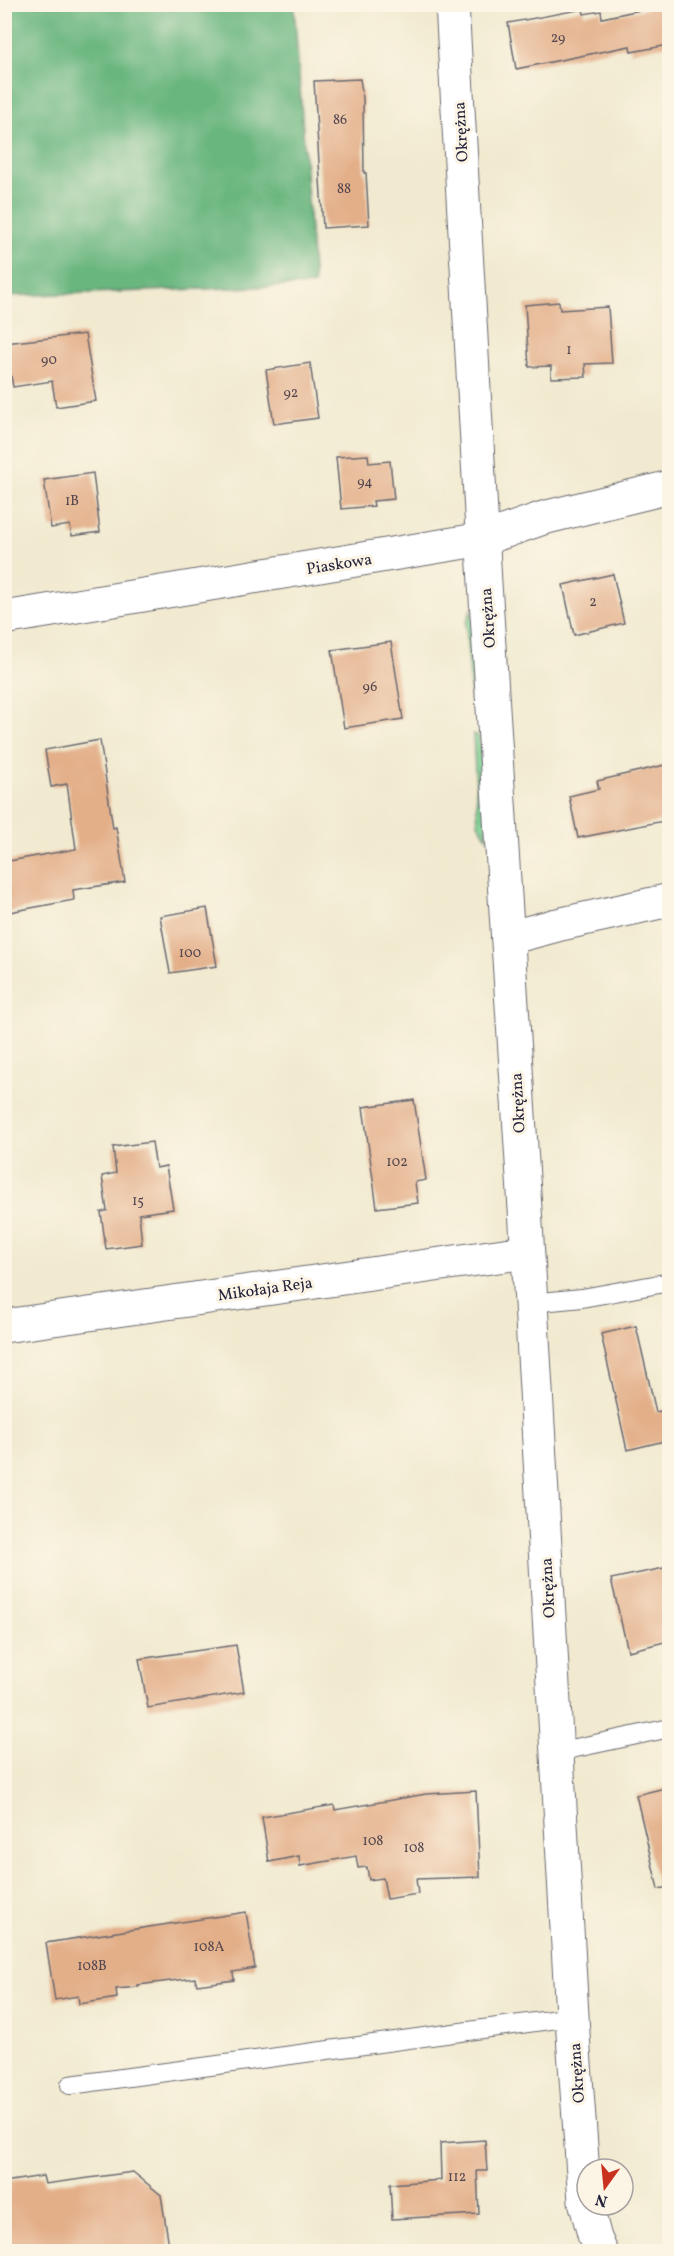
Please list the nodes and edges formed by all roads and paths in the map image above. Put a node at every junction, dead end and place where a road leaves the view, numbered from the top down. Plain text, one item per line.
1 (452, 4) edge
2 (669, 487) edge
3 (483, 539) junction
4 (4, 618) edge
5 (669, 900) edge
6 (508, 938) junction
7 (526, 1252) junction
8 (669, 1282) edge
9 (531, 1303) junction
10 (4, 1326) edge
11 (669, 1728) edge
12 (557, 1752) junction
13 (572, 2017) junction
14 (70, 2085) dead end
15 (582, 2157) edge
16 (582, 2217) edge
17 (589, 2217) edge
18 (576, 2252) edge
19 (601, 2252) edge

1 - 3 street, Okrężna
2 - 3 street, Piaskowa
3 - 4 street, Piaskowa
3 - 6 street, Okrężna
5 - 6 street
6 - 7 street, Okrężna
7 - 9 street, Okrężna
7 - 10 street, Mikołaja Reja
8 - 9 lane
9 - 12 street, Okrężna
11 - 12 lane
12 - 13 street, Okrężna
13 - 14 lane
13 - 15 street, Okrężna
16 - 18 street, Okrężna
17 - 19 street, Okrężna

